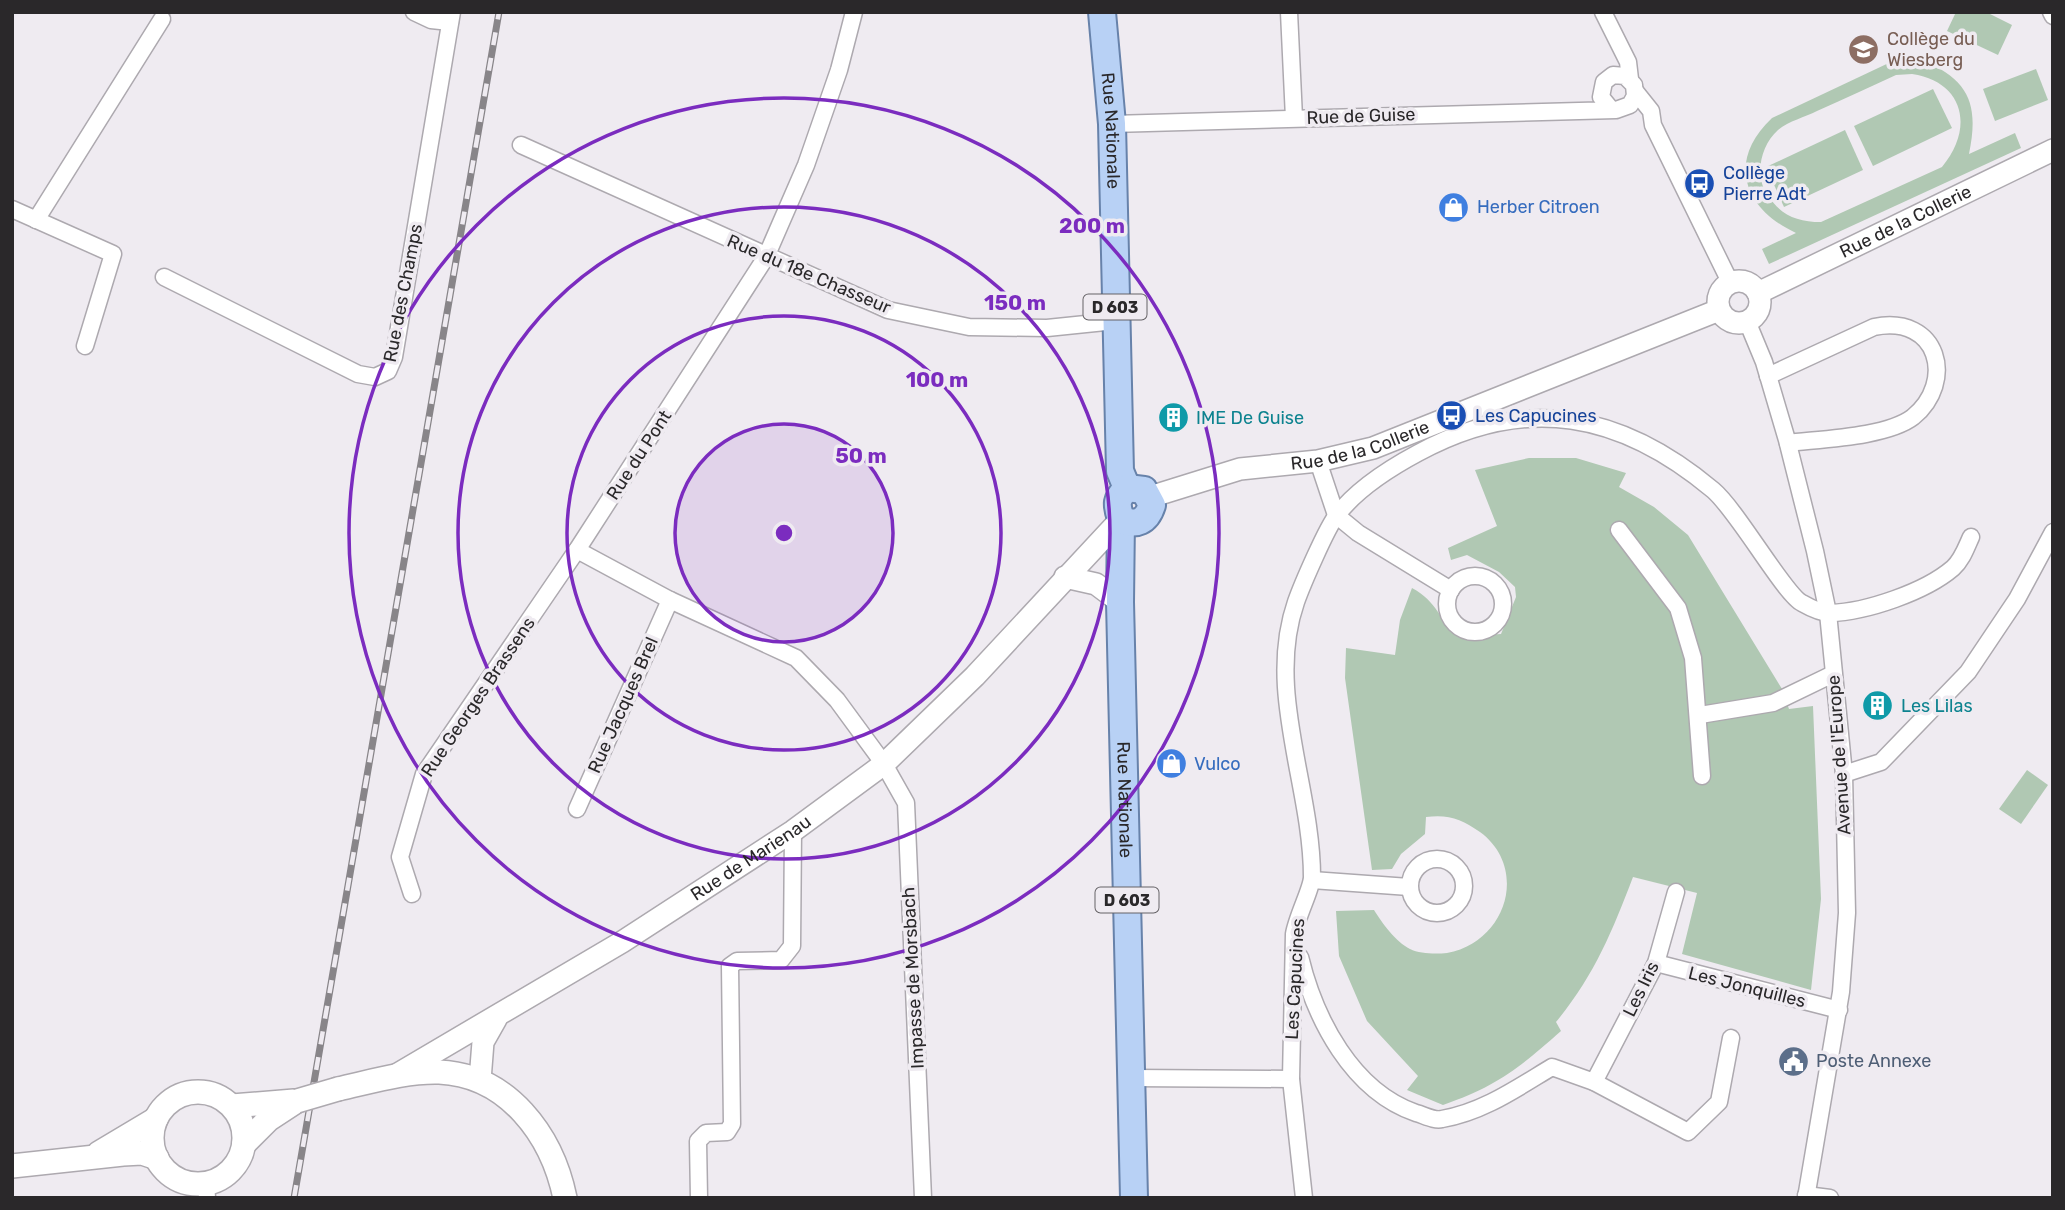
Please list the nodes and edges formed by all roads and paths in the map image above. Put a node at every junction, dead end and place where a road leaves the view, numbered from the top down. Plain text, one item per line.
1 (414, 12) edge
2 (854, 12) edge
3 (1102, 12) edge
4 (1289, 12) edge
5 (1603, 12) edge
6 (451, 17) edge
7 (162, 19) dead end
8 (1626, 82) junction
9 (1617, 108) junction
10 (1294, 118) junction
11 (1112, 124) junction
12 (1653, 125) junction
13 (521, 145) dead end
14 (2053, 150) edge
15 (12, 209) edge
16 (36, 220) junction
17 (766, 257) junction
18 (164, 277) dead end
19 (1730, 282) junction
20 (1758, 293) junction
21 (1719, 310) junction
22 (1115, 321) junction
23 (1747, 321) junction
24 (85, 346) dead end
25 (1768, 376) junction
26 (1788, 443) junction
27 (1318, 461) junction
28 (1135, 506) junction
29 (1336, 515) junction
30 (1619, 530) dead end
31 (2053, 532) edge
32 (1971, 537) dead end
33 (578, 550) junction
34 (1065, 577) junction
35 (1451, 590) dead end
36 (670, 600) junction
37 (1120, 602) junction
38 (1828, 613) junction
39 (1833, 674) junction
40 (1700, 715) junction
41 (884, 764) junction
42 (1844, 774) junction
43 (1702, 776) dead end
44 (577, 810) dead end
45 (793, 831) junction
46 (1312, 880) junction
47 (1409, 887) dead end
48 (1676, 892) dead end
49 (412, 894) dead end
50 (1294, 934) junction
51 (1656, 963) junction
52 (1839, 1010) junction
53 (497, 1017) junction
54 (1731, 1038) dead end
55 (391, 1077) junction
56 (1132, 1079) junction
57 (1291, 1079) junction
58 (480, 1080) junction
59 (1594, 1082) junction
60 (297, 1101) junction
61 (232, 1106) junction
62 (156, 1119) junction
63 (244, 1144) junction
64 (93, 1157) junction
65 (157, 1158) junction
66 (12, 1166) edge
67 (206, 1191) edge
68 (1806, 1196) edge
69 (565, 1198) edge
70 (699, 1198) edge
71 (923, 1198) edge
72 (1134, 1198) edge
73 (1304, 1198) edge
74 (1830, 1198) edge

1 - 6 street
2 - 17 street, Rue du Pont
3 - 11 main road, Rue Nationale / D 603
4 - 10 street
5 - 8 street
6 - 18 street, Rue des Champs
7 - 16 street
8 - 9 street
8 - 9 street
8 - 12 street
9 - 10 street, Rue de Guise
9 - 12 street
10 - 11 street, Rue de Guise
11 - 22 main road, Rue Nationale / D 603
12 - 19 street
13 - 17 street, Rue du 18e Chasseur
14 - 20 street, Rue de la Collerie
15 - 16 street
16 - 24 street
17 - 22 street, Rue du 18e Chasseur
17 - 33 street, Rue du Pont
19 - 20 street
19 - 21 street
20 - 23 street
21 - 23 street
21 - 27 street, Rue de la Collerie
22 - 28 main road, Rue Nationale / D 603
23 - 25 street, Avenue de l'Europe
25 - 26 street, Avenue de l'Europe
25 - 26 street
26 - 38 street, Avenue de l'Europe
27 - 28 street, Rue de la Collerie
27 - 29 street
28 - 34 street, Rue de Marienau
28 - 37 main road, Rue Nationale / D 603
29 - 35 street
29 - 38 street, Les Capucines
29 - 46 street, Les Capucines
30 - 40 street
31 - 42 street
32 - 38 street
33 - 36 street
33 - 49 street, Rue Georges Brassens
34 - 37 street
34 - 41 street, Rue de Marienau
36 - 41 street
36 - 44 street, Rue Jacques Brel
37 - 56 main road, Rue Nationale / D 603
38 - 39 street, Avenue de l'Europe
39 - 40 street
39 - 42 street, Avenue de l'Europe
40 - 43 street
41 - 45 street, Rue de Marienau
41 - 71 street, Impasse de Morsbach
42 - 52 street, Avenue de l'Europe
45 - 53 street, Rue de Marienau
45 - 70 street
46 - 47 street
46 - 50 street, Les Capucines
48 - 51 street, Les Iris
50 - 57 street, Les Capucines
50 - 59 street
51 - 52 street, Les Jonquilles
51 - 59 street, Les Iris
52 - 68 street, Avenue de l'Europe
53 - 55 street, Rue de Marienau
53 - 58 street
54 - 59 street
55 - 58 main road
55 - 60 main road, bridge
56 - 57 street
56 - 72 main road, Rue Nationale / D 603
57 - 73 street, Les Capucines
58 - 69 main road
60 - 61 main road
60 - 63 main road
61 - 62 main road
61 - 63 main road
62 - 64 main road
62 - 65 main road
63 - 67 main road
64 - 65 main road
64 - 66 main road
65 - 67 main road
68 - 74 street

